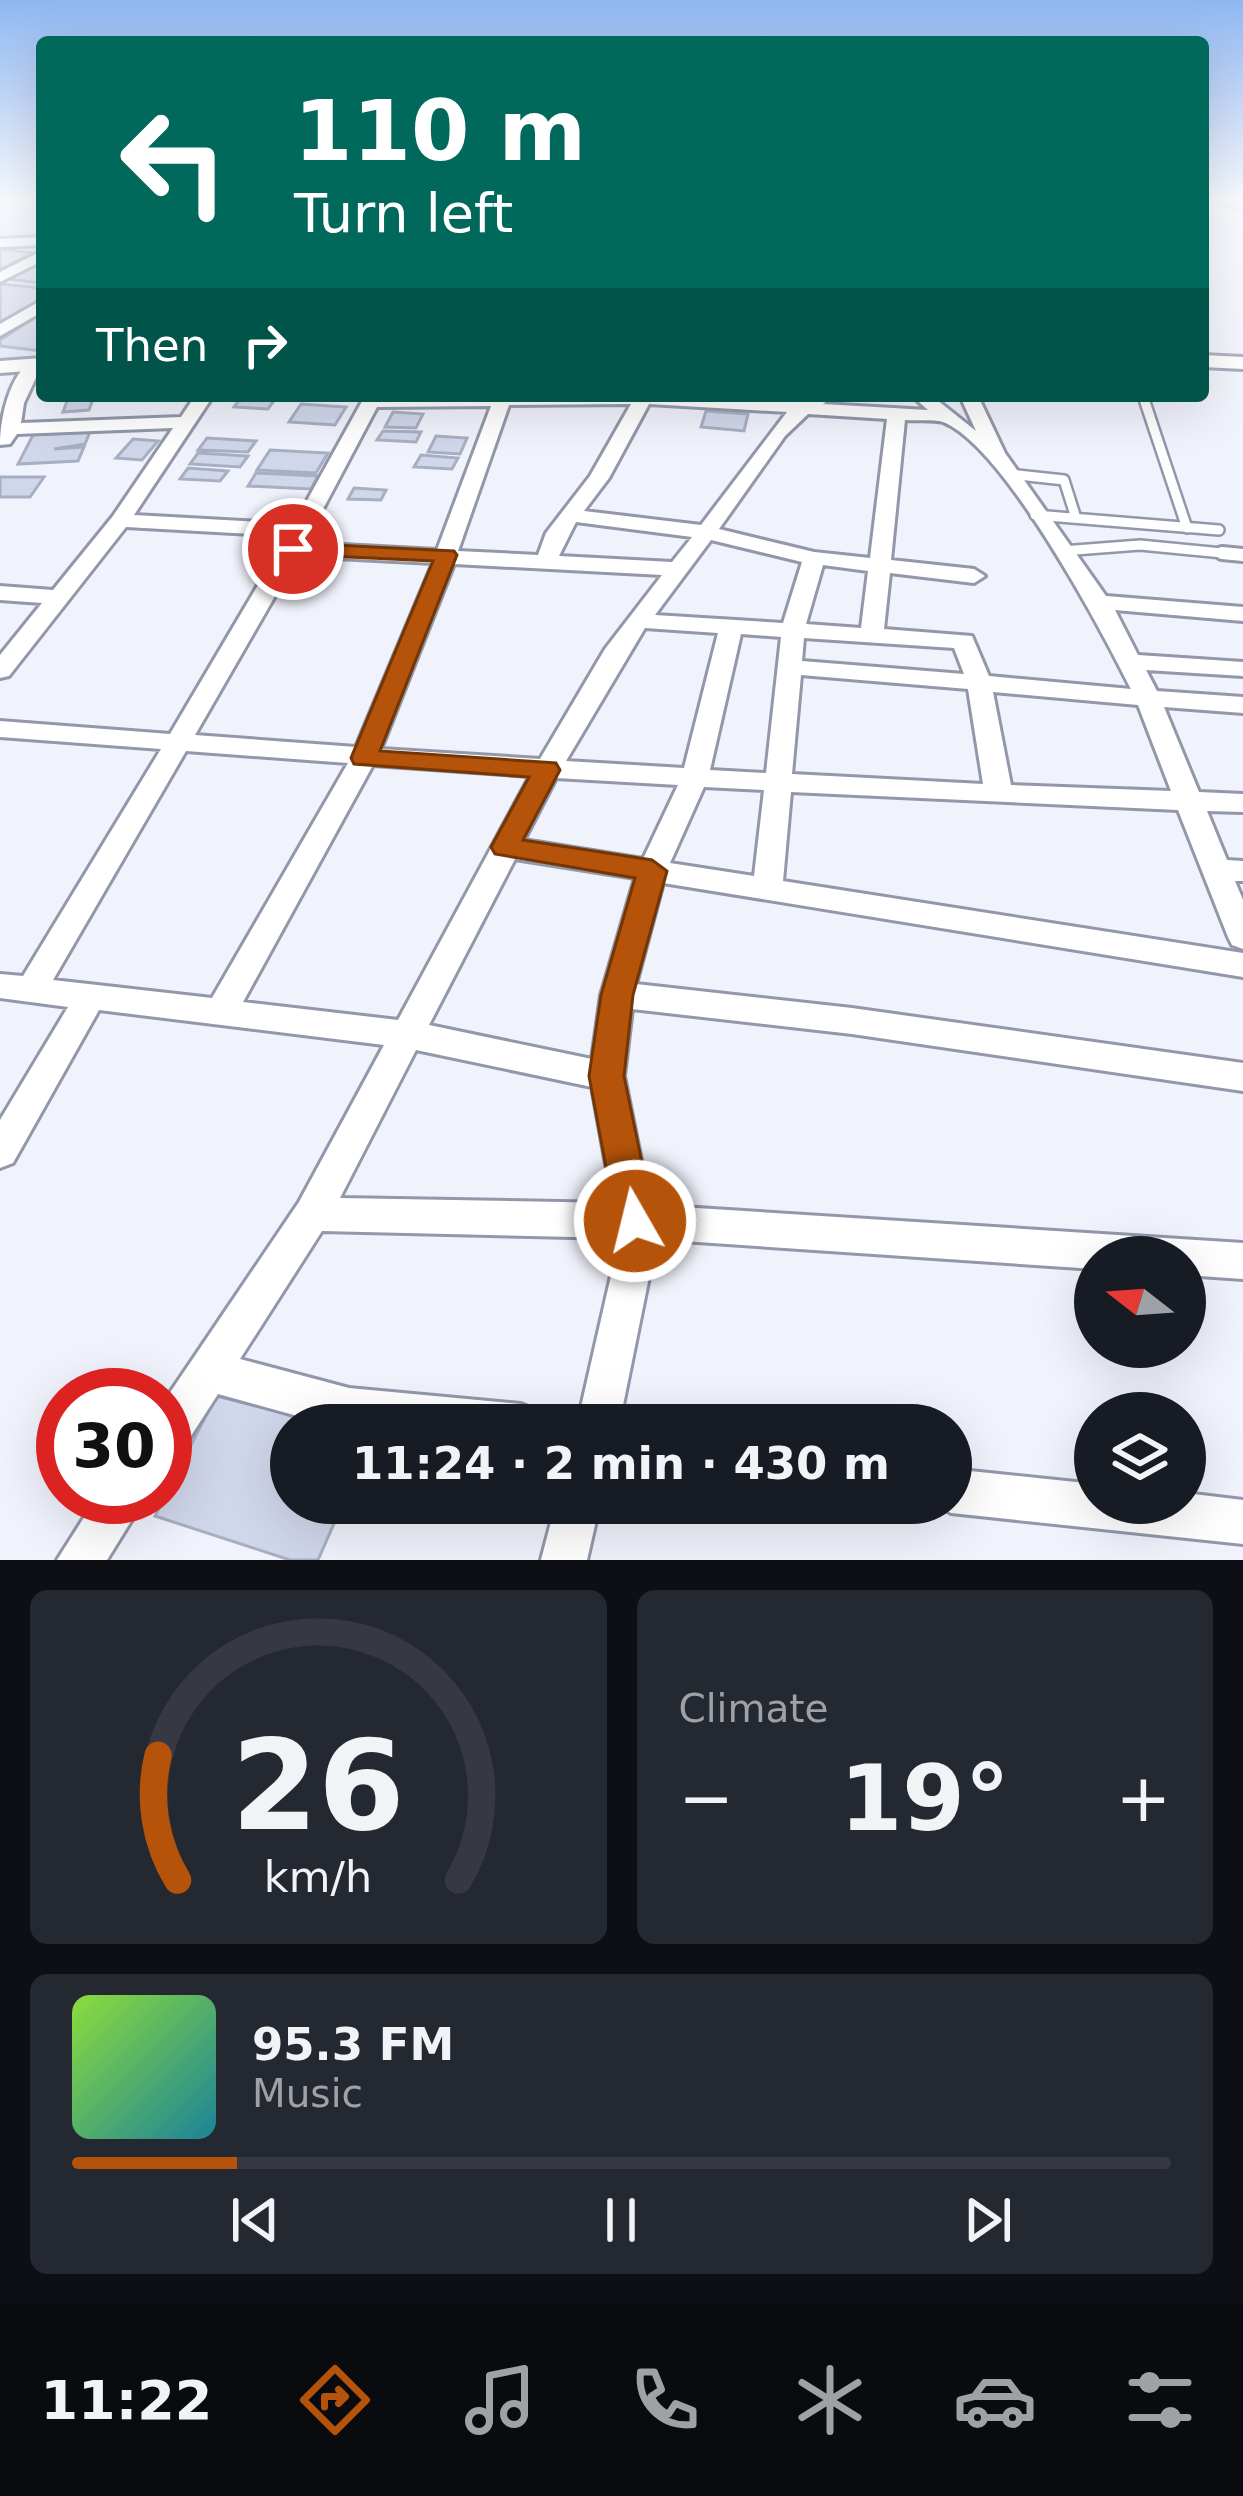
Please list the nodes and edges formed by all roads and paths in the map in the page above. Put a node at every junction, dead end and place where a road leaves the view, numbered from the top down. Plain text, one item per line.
1 (36, 309) edge
2 (0, 332) edge
3 (1209, 361) edge
4 (36, 362) edge
5 (1243, 363) edge
6 (0, 364) edge
7 (36, 367) edge
8 (200, 402) edge
9 (370, 402) edge
10 (501, 402) edge
11 (641, 402) edge
12 (813, 402) edge
13 (929, 402) edge
14 (972, 402) edge
15 (1145, 402) edge
16 (897, 414) junction
17 (945, 417) junction
18 (186, 422) junction
19 (4, 434) edge
20 (1003, 465) junction
21 (568, 515) junction
22 (1035, 515) junction
23 (1076, 515) junction
24 (120, 520) junction
25 (1187, 528) junction
26 (1219, 530) dead end
27 (705, 532) junction
28 (298, 540) junction
29 (1062, 550) junction
30 (446, 555) junction
31 (1243, 555) edge
32 (814, 557) junction
33 (548, 562) junction
34 (876, 565) junction
35 (677, 569) junction
36 (974, 576) dead end
37 (0, 593) edge
38 (60, 597) junction
39 (1099, 602) junction
40 (1243, 614) edge
41 (638, 621) junction
42 (731, 628) junction
43 (793, 630) junction
44 (872, 634) junction
45 (1131, 662) junction
46 (788, 667) junction
47 (1243, 669) edge
48 (0, 671) edge
49 (979, 682) junction
50 (1148, 699) junction
51 (1243, 705) edge
52 (0, 729) edge
53 (175, 743) junction
54 (364, 758) junction
55 (547, 770) junction
56 (695, 777) junction
57 (782, 783) junction
58 (999, 795) junction
59 (1192, 802) junction
60 (1243, 803) edge
61 (505, 847) junction
62 (1228, 870) edge
63 (652, 871) junction
64 (769, 887) junction
65 (1243, 937) edge
66 (1243, 965) edge
67 (16, 988) edge
68 (617, 995) junction
69 (89, 997) junction
70 (220, 1012) junction
71 (410, 1035) junction
72 (607, 1076) junction
73 (1243, 1077) edge
74 (0, 1152) edge
75 (312, 1214) junction
76 (635, 1221) junction
77 (1243, 1261) edge
78 (211, 1372) junction
79 (192, 1399) edge
80 (331, 1404) edge
81 (603, 1404) edge
82 (972, 1493) edge
83 (1243, 1522) edge
84 (105, 1524) edge
85 (573, 1524) edge
86 (80, 1560) edge
87 (564, 1560) edge

1 - 2 street
3 - 5 street
4 - 6 street
7 - 19 street
8 - 18 street
9 - 28 street
10 - 30 street
11 - 21 street
12 - 16 street
12 - 27 street
13 - 17 street
14 - 20 street
15 - 25 lane
16 - 17 street
16 - 34 street
17 - 20 street
18 - 19 street
18 - 24 street
20 - 22 street
20 - 23 lane
21 - 27 street
21 - 33 street
22 - 23 lane
22 - 29 street
23 - 25 lane
24 - 28 street
24 - 38 street
25 - 26 lane
27 - 32 street
27 - 35 street
28 - 30 street
28 - 53 street
29 - 31 lane
29 - 39 street
30 - 33 street
30 - 54 street
32 - 34 street
32 - 43 street
33 - 35 street
34 - 36 street
34 - 44 street
35 - 41 street
37 - 38 street
38 - 48 street
39 - 40 street
39 - 45 street
41 - 42 street
41 - 55 street
42 - 43 street
42 - 56 street
43 - 44 street
43 - 46 street
44 - 49 street
45 - 47 street
45 - 50 street
46 - 49 street
46 - 57 street
49 - 50 street
49 - 58 street
50 - 51 street
50 - 59 street
52 - 53 street
53 - 54 street
53 - 67 street
54 - 55 street
54 - 70 street
55 - 56 street
55 - 61 street
56 - 57 street
56 - 63 street
57 - 58 street
57 - 64 street
58 - 59 street
59 - 60 street
59 - 62 street
61 - 63 street
61 - 71 street
62 - 65 street
63 - 64 street
63 - 68 street
64 - 66 street
67 - 69 street
68 - 72 street
68 - 73 street
69 - 70 street
69 - 74 street
70 - 71 street
71 - 72 street
71 - 75 street
72 - 76 street
75 - 76 street
75 - 78 street
76 - 77 street
76 - 81 street
78 - 79 street
78 - 80 street
82 - 83 street
84 - 86 street
85 - 87 street

